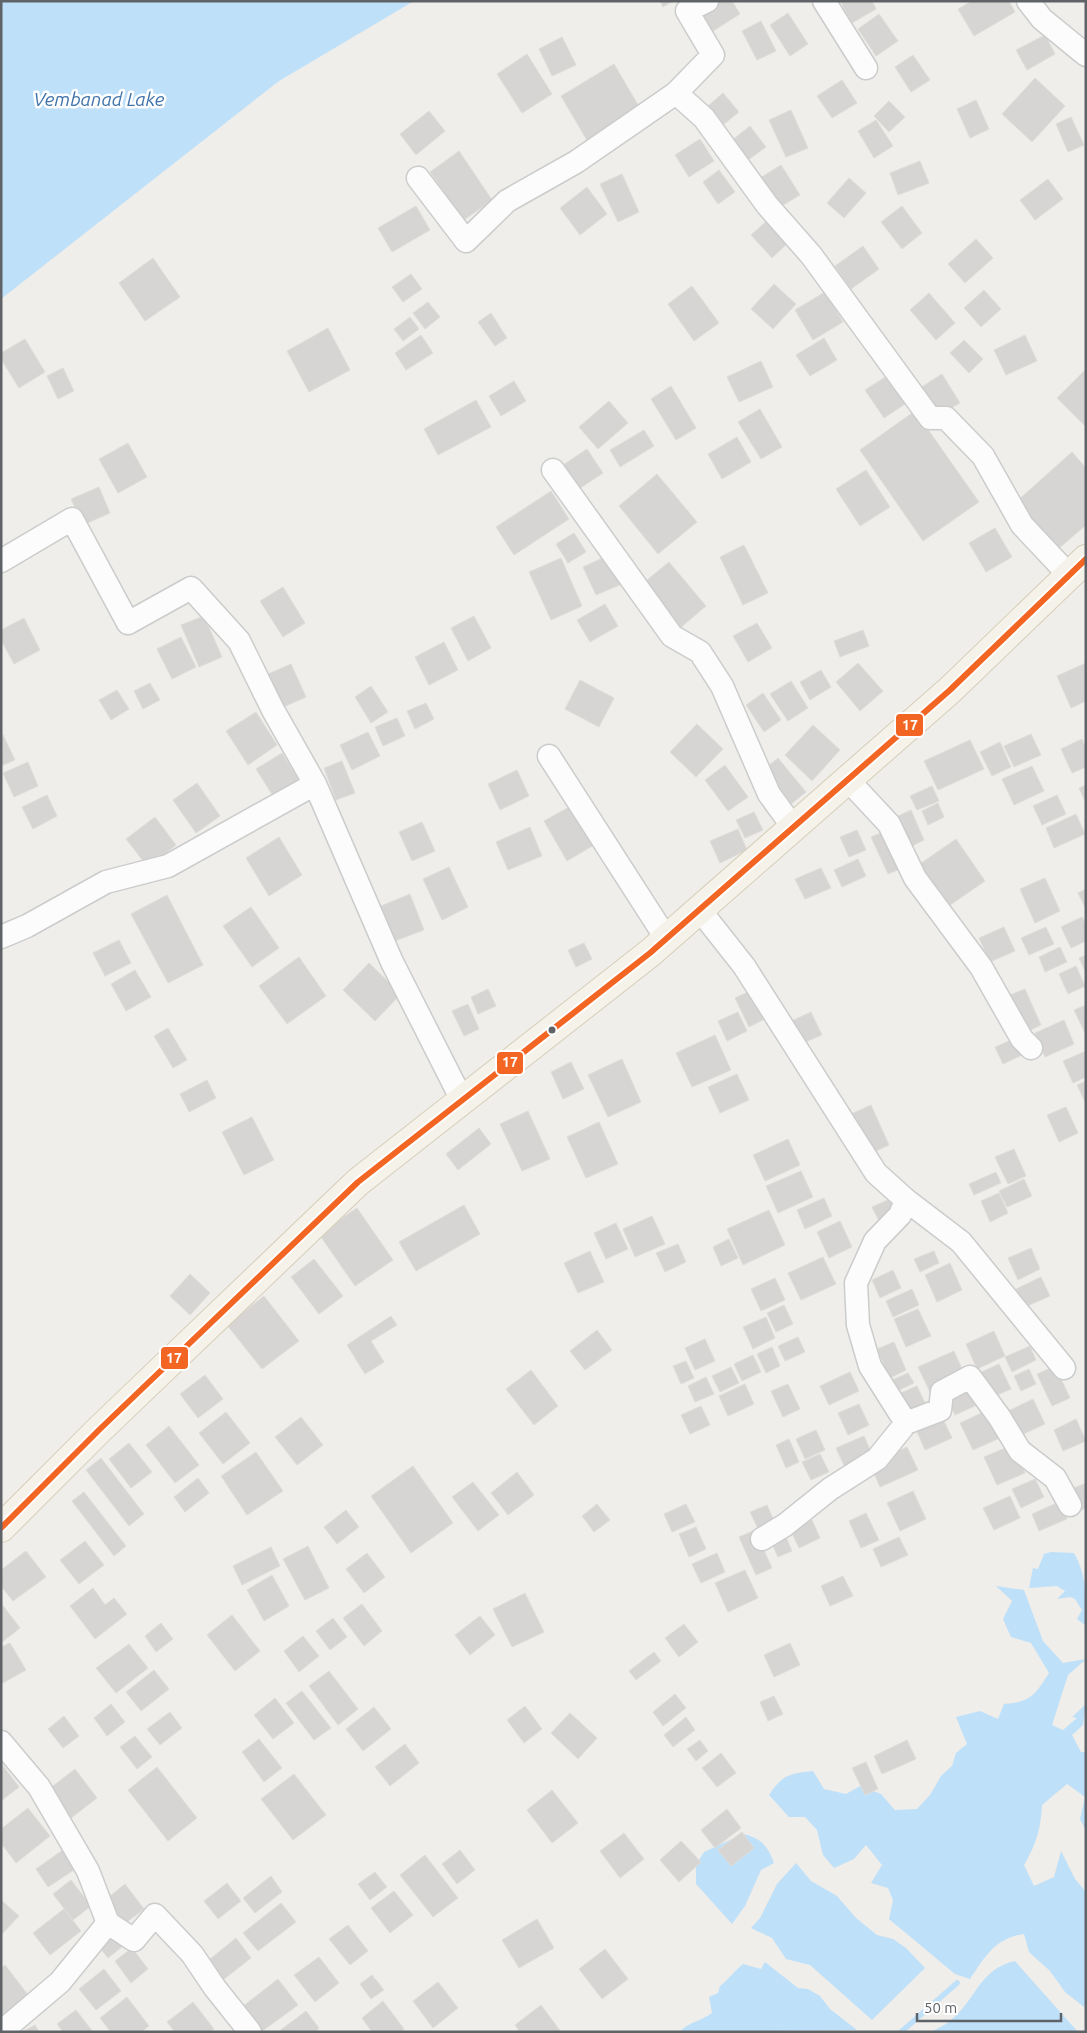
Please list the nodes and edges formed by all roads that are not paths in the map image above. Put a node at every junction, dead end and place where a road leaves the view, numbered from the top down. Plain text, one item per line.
1 (707, 1) edge
2 (824, 1) edge
3 (1028, 1) edge
4 (1086, 55) edge
5 (866, 68) dead end
6 (676, 93) junction
7 (418, 178) dead end
8 (553, 470) dead end
9 (1, 561) edge
10 (1077, 567) edge
11 (548, 756) dead end
12 (847, 780) junction
13 (314, 784) junction
14 (793, 827) junction
15 (699, 910) junction
16 (1, 937) edge
17 (666, 938) junction
18 (1032, 1048) dead end
19 (462, 1100) junction
20 (906, 1200) junction
21 (1064, 1368) dead end
22 (906, 1423) junction
23 (1070, 1505) dead end
24 (1, 1528) edge
25 (762, 1539) dead end
26 (1, 1742) edge
27 (108, 1923) junction
28 (1, 2032) edge
29 (250, 2032) edge

1 - 6 street
2 - 5 street
3 - 4 street
6 - 7 street
6 - 10 street
8 - 14 street
9 - 13 street
10 - 12 main road
11 - 17 street
12 - 14 main road
12 - 18 street
13 - 16 street
13 - 19 street
14 - 15 main road
15 - 17 main road
15 - 20 street
17 - 19 main road
19 - 24 main road
20 - 21 street
20 - 22 street
22 - 23 street
22 - 25 street
26 - 27 street
27 - 28 street
27 - 29 street

